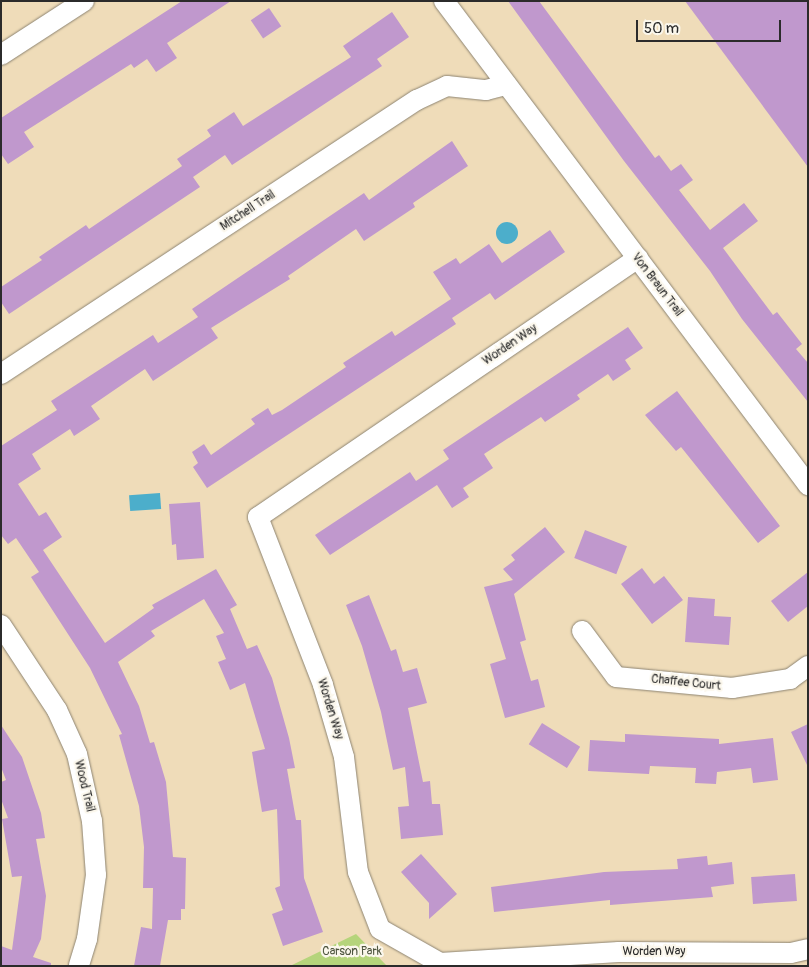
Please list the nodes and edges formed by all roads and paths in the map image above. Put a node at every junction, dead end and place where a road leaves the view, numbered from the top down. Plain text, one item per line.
1 (84, 1) edge
2 (444, 1) edge
3 (1, 55) edge
4 (506, 85) junction
5 (638, 258) junction
6 (1, 374) edge
7 (808, 485) edge
8 (1, 625) edge
9 (582, 632) dead end
10 (808, 666) edge
11 (808, 949) edge
12 (79, 966) edge

1 - 3 street
2 - 4 street, Von Braun Trail
4 - 5 street, Von Braun Trail
4 - 6 street, Mitchell Trail
5 - 7 street, Von Braun Trail
5 - 11 street, Worden Way
8 - 12 street, Wood Trail
9 - 10 street, Chaffee Court

